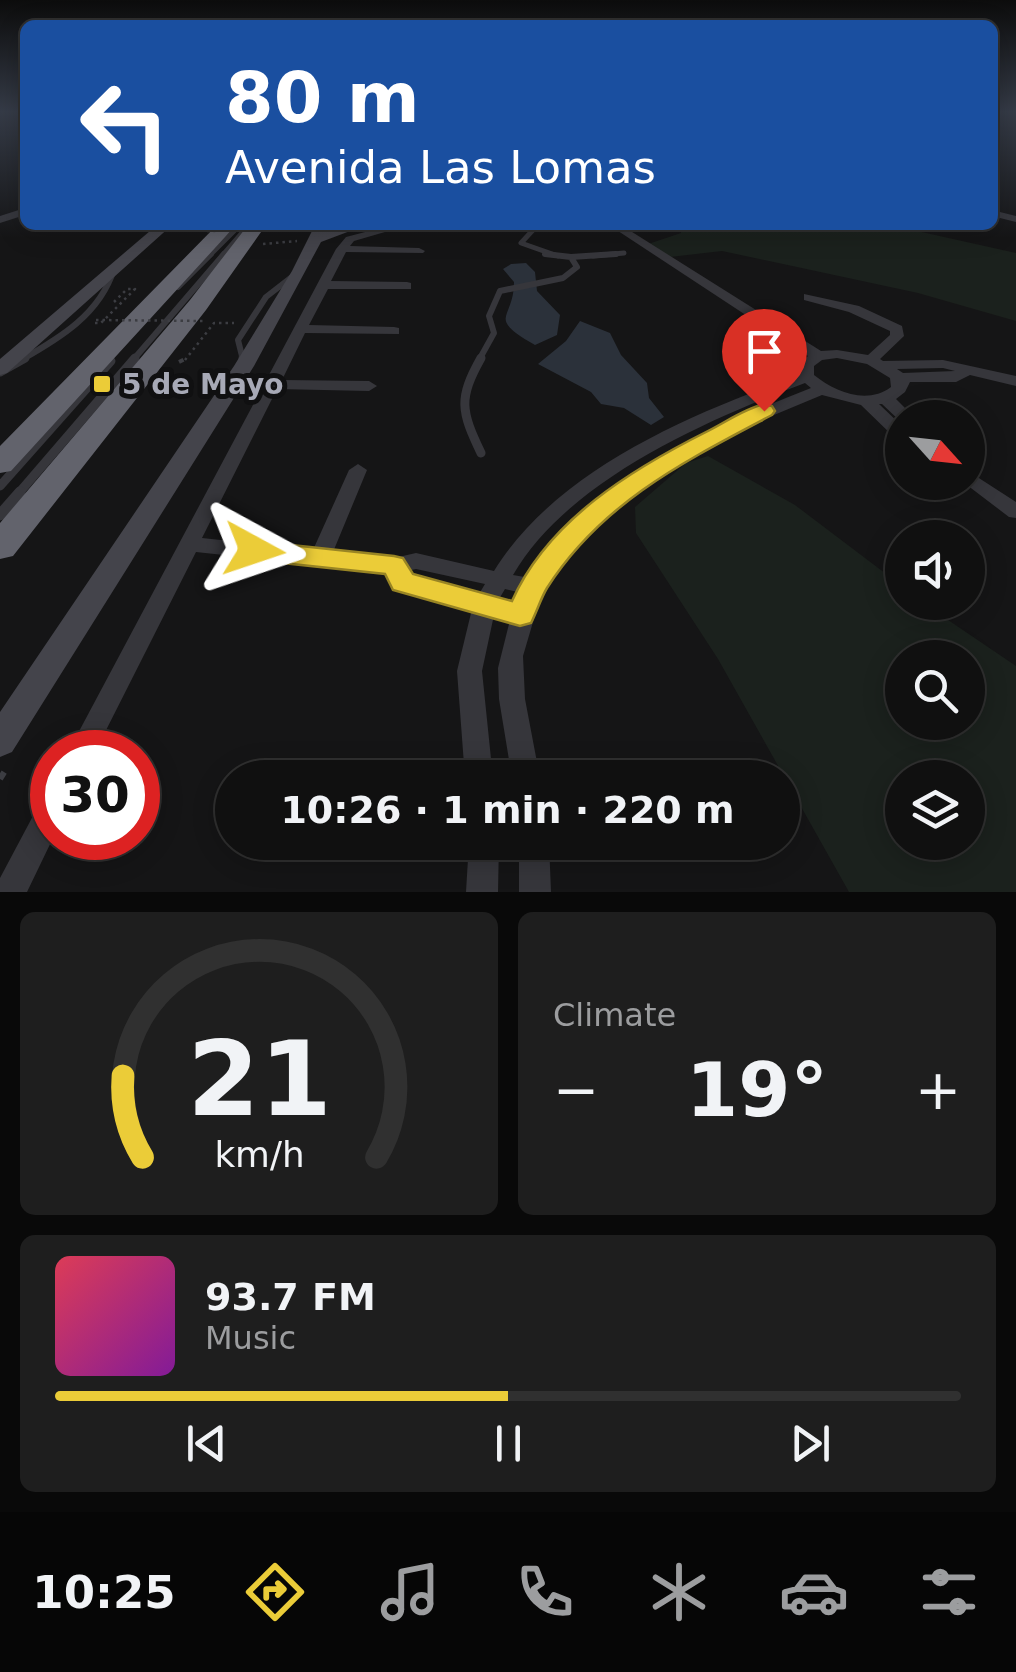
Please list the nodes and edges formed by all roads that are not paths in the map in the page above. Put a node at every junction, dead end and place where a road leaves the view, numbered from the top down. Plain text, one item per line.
1 (159, 230) edge
2 (215, 230) edge
3 (235, 230) edge
4 (245, 230) edge
5 (260, 230) edge
6 (315, 230) edge
7 (385, 230) edge
8 (533, 230) edge
9 (622, 230) edge
10 (342, 249) junction
11 (419, 251) dead end
12 (624, 253) dead end
13 (572, 259) junction
14 (300, 271) junction
15 (324, 285) junction
16 (407, 286) dead end
17 (808, 297) dead end
18 (301, 330) junction
19 (394, 331) dead end
20 (818, 356) junction
21 (876, 362) junction
22 (244, 366) junction
23 (0, 371) edge
24 (966, 371) junction
25 (1016, 380) edge
26 (900, 382) junction
27 (815, 383) junction
28 (272, 384) junction
29 (369, 386) dead end
30 (885, 398) joint
31 (865, 400) junction
32 (885, 419) edge
33 (482, 453) dead end
34 (0, 464) edge
35 (358, 470) dead end
36 (0, 486) edge
37 (985, 489) edge
38 (1016, 512) edge
39 (0, 515) edge
40 (188, 544) junction
41 (0, 547) edge
42 (322, 556) junction
43 (394, 566) junction
44 (498, 578) junction
45 (532, 587) junction
46 (483, 605) junction
47 (520, 614) junction
48 (92, 730) edge
49 (0, 741) edge
50 (478, 760) edge
51 (524, 760) edge
52 (30, 852) edge
53 (483, 860) edge
54 (534, 860) edge
55 (10, 892) edge
56 (482, 892) edge
57 (535, 892) edge

1 - 23 main road
2 - 34 highway
3 - 36 lane
4 - 39 lane
5 - 41 highway
6 - 14 main road
7 - 10 street
8 - 13 lane
9 - 20 street
10 - 11 street
10 - 15 street
12 - 13 lane
13 - 33 lane
14 - 22 main road
14 - 22 lane
15 - 16 street
15 - 18 street
17 - 21 street
18 - 19 street
18 - 28 street
20 - 21 street
20 - 27 street
21 - 24 street
21 - 26 street
22 - 49 main road
24 - 25 street
24 - 26 street
26 - 30 street
27 - 31 street
27 - 44 street
27 - 45 street
28 - 29 street
28 - 40 street
30 - 31 street
31 - 32 street
35 - 42 street
37 - 38 street
40 - 42 street
40 - 48 street
42 - 43 street
43 - 44 street
43 - 46 street
44 - 45 street
44 - 46 street
45 - 47 street
46 - 47 street
46 - 50 street
47 - 51 street
52 - 55 street
53 - 56 street
54 - 57 street

